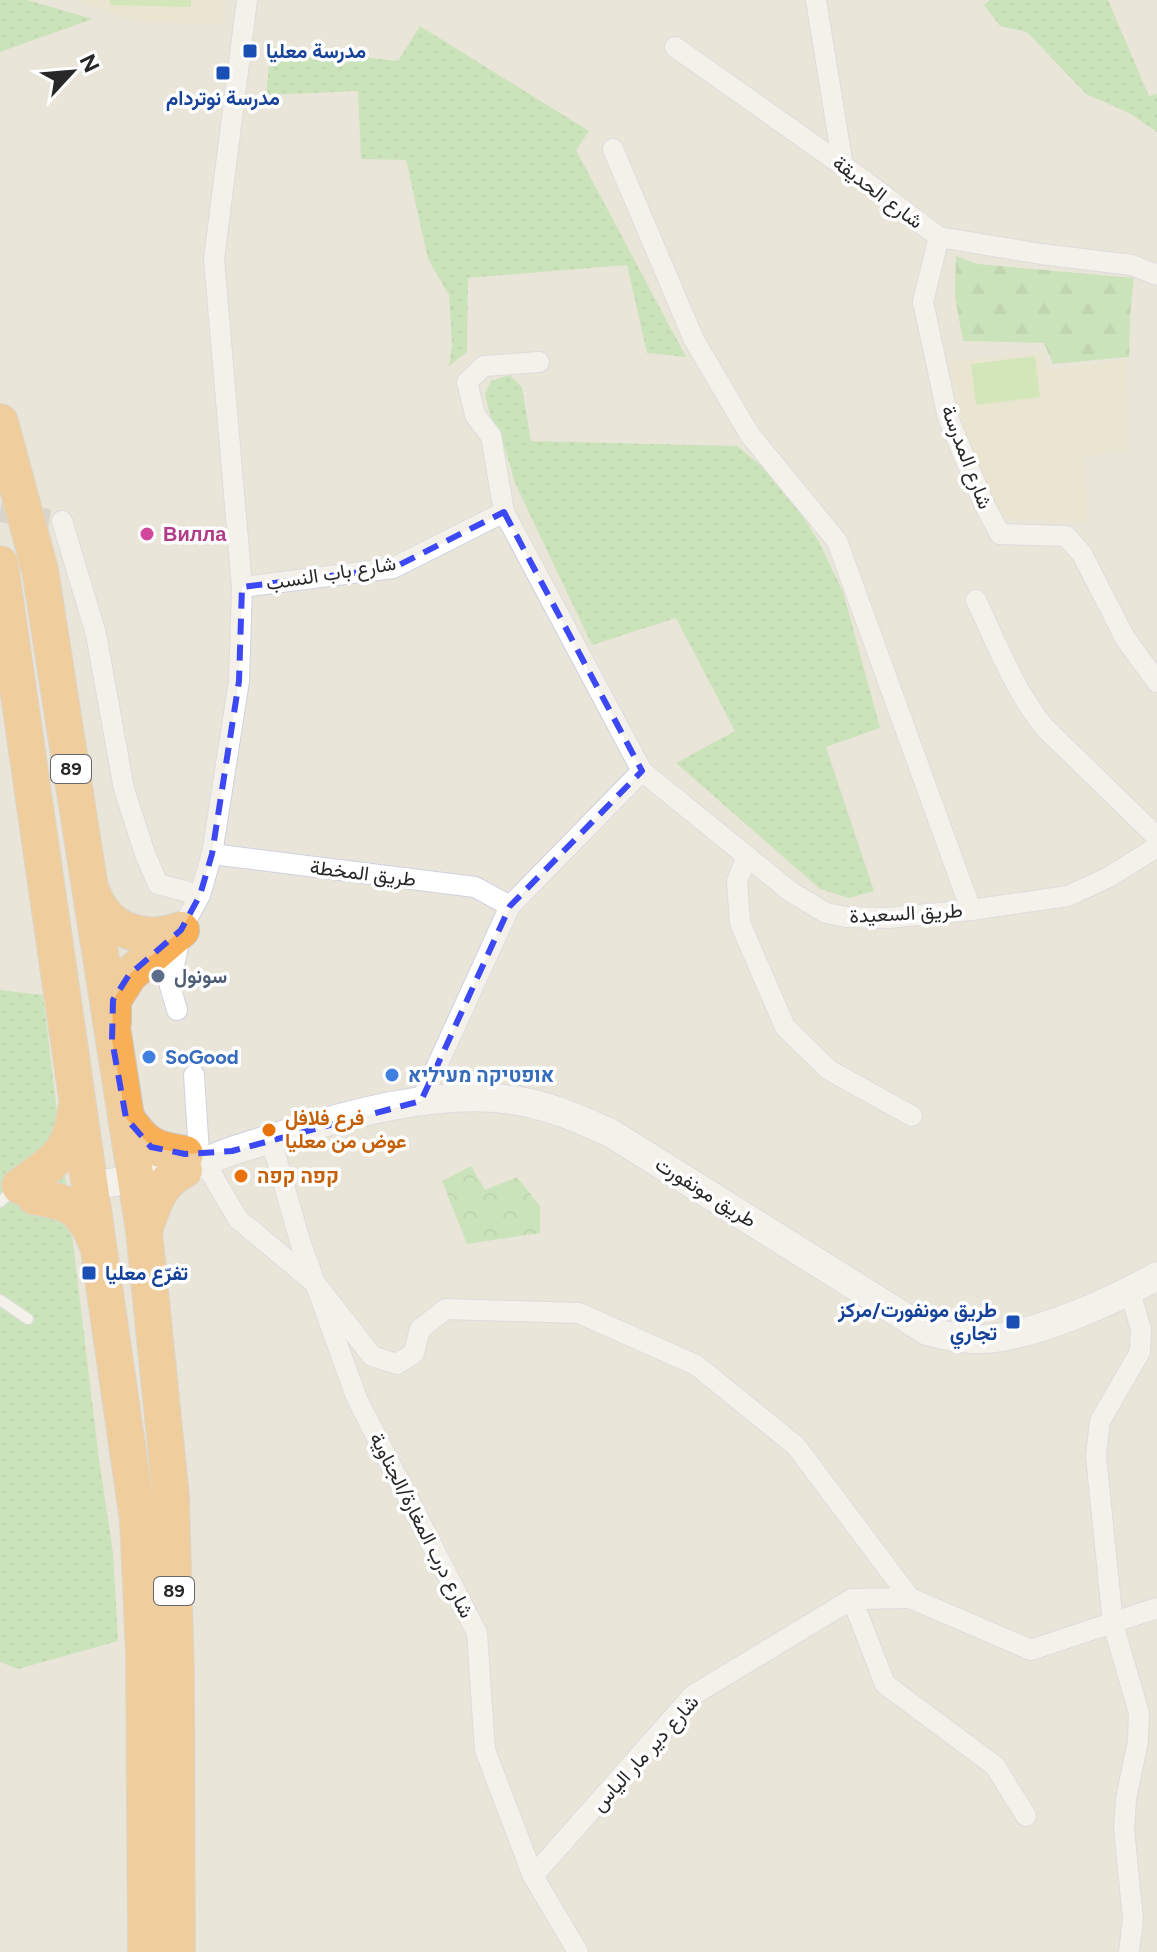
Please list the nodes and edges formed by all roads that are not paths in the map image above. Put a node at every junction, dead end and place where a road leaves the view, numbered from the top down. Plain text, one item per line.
1 (247, 0) edge
2 (816, 0) edge
3 (675, 47) dead end
4 (613, 149) dead end
5 (843, 166) junction
6 (939, 237) junction
7 (1157, 275) edge
8 (539, 362) dead end
9 (0, 422) edge
10 (504, 512) junction
11 (62, 521) dead end
12 (0, 564) edge
13 (242, 587) junction
14 (976, 600) dead end
15 (1157, 682) edge
16 (642, 771) junction
17 (1157, 837) edge
18 (1157, 847) edge
19 (212, 854) junction
20 (747, 856) junction
21 (88, 882) junction
22 (200, 895) junction
23 (510, 906) junction
24 (971, 910) junction
25 (181, 930) junction
26 (177, 1010) dead end
27 (112, 1040) junction
28 (194, 1075) dead end
29 (78, 1096) junction
30 (421, 1101) junction
31 (912, 1116) dead end
32 (126, 1118) junction
33 (271, 1140) junction
34 (193, 1160) junction
35 (133, 1168) junction
36 (51, 1187) edge
37 (144, 1231) junction
38 (99, 1249) junction
39 (1157, 1276) edge
40 (316, 1284) junction
41 (1130, 1292) junction
42 (0, 1300) edge
43 (28, 1319) dead end
44 (1148, 1354) edge
45 (910, 1598) junction
46 (852, 1599) junction
47 (1157, 1608) edge
48 (1113, 1624) junction
49 (1026, 1816) dead end
50 (533, 1876) junction
51 (146, 1952) edge
52 (177, 1952) edge
53 (578, 1952) edge
54 (1129, 1952) edge

1 - 13 street
2 - 5 street
3 - 5 street, شارع الحديقة
4 - 24 street
5 - 6 street, شارع الحديقة
6 - 7 street, شارع الحديقة
6 - 15 street, شارع المدرسة
8 - 10 street, طريق السعيدة
9 - 21 highway, 89
10 - 13 street, شارع باب النسب
10 - 16 street, طريق السعيدة
11 - 22 street
12 - 29 highway, 89
13 - 19 street
14 - 17 street
16 - 20 street, طريق السعيدة
16 - 23 street
18 - 24 street, طريق السعيدة
19 - 22 street
19 - 23 street, طريق المخطة
20 - 24 street, طريق السعيدة
20 - 31 street
21 - 25 highway
21 - 27 highway, 89
22 - 25 street
23 - 30 street
25 - 26 street
25 - 27 highway
27 - 32 highway, 89
28 - 34 street
29 - 36 highway, 89
29 - 36 highway
30 - 33 main road, طريق مونفورت
30 - 41 main road, طريق مونفورت
32 - 34 highway
32 - 35 highway, 89
33 - 34 main road, طريق مونفورت
33 - 40 street, شارع درب المغارة/الجناوية
34 - 35 main road, طريق مونفورت
34 - 37 highway
34 - 40 street
35 - 36 main road, طريق مونفورت
35 - 37 highway, 89
36 - 38 highway, 89
36 - 38 highway
37 - 52 highway, 89
38 - 51 highway, 89
39 - 41 main road, طريق مونفورت
40 - 45 street
40 - 50 street, شارع درب المغارة/الجناوية
41 - 44 street
42 - 43 lane
44 - 48 street
45 - 46 street
45 - 48 street
46 - 49 street
46 - 50 street, شارع دير مار الياس
47 - 48 street
48 - 54 street
50 - 53 street, شارع درب المغارة/الجناوية

